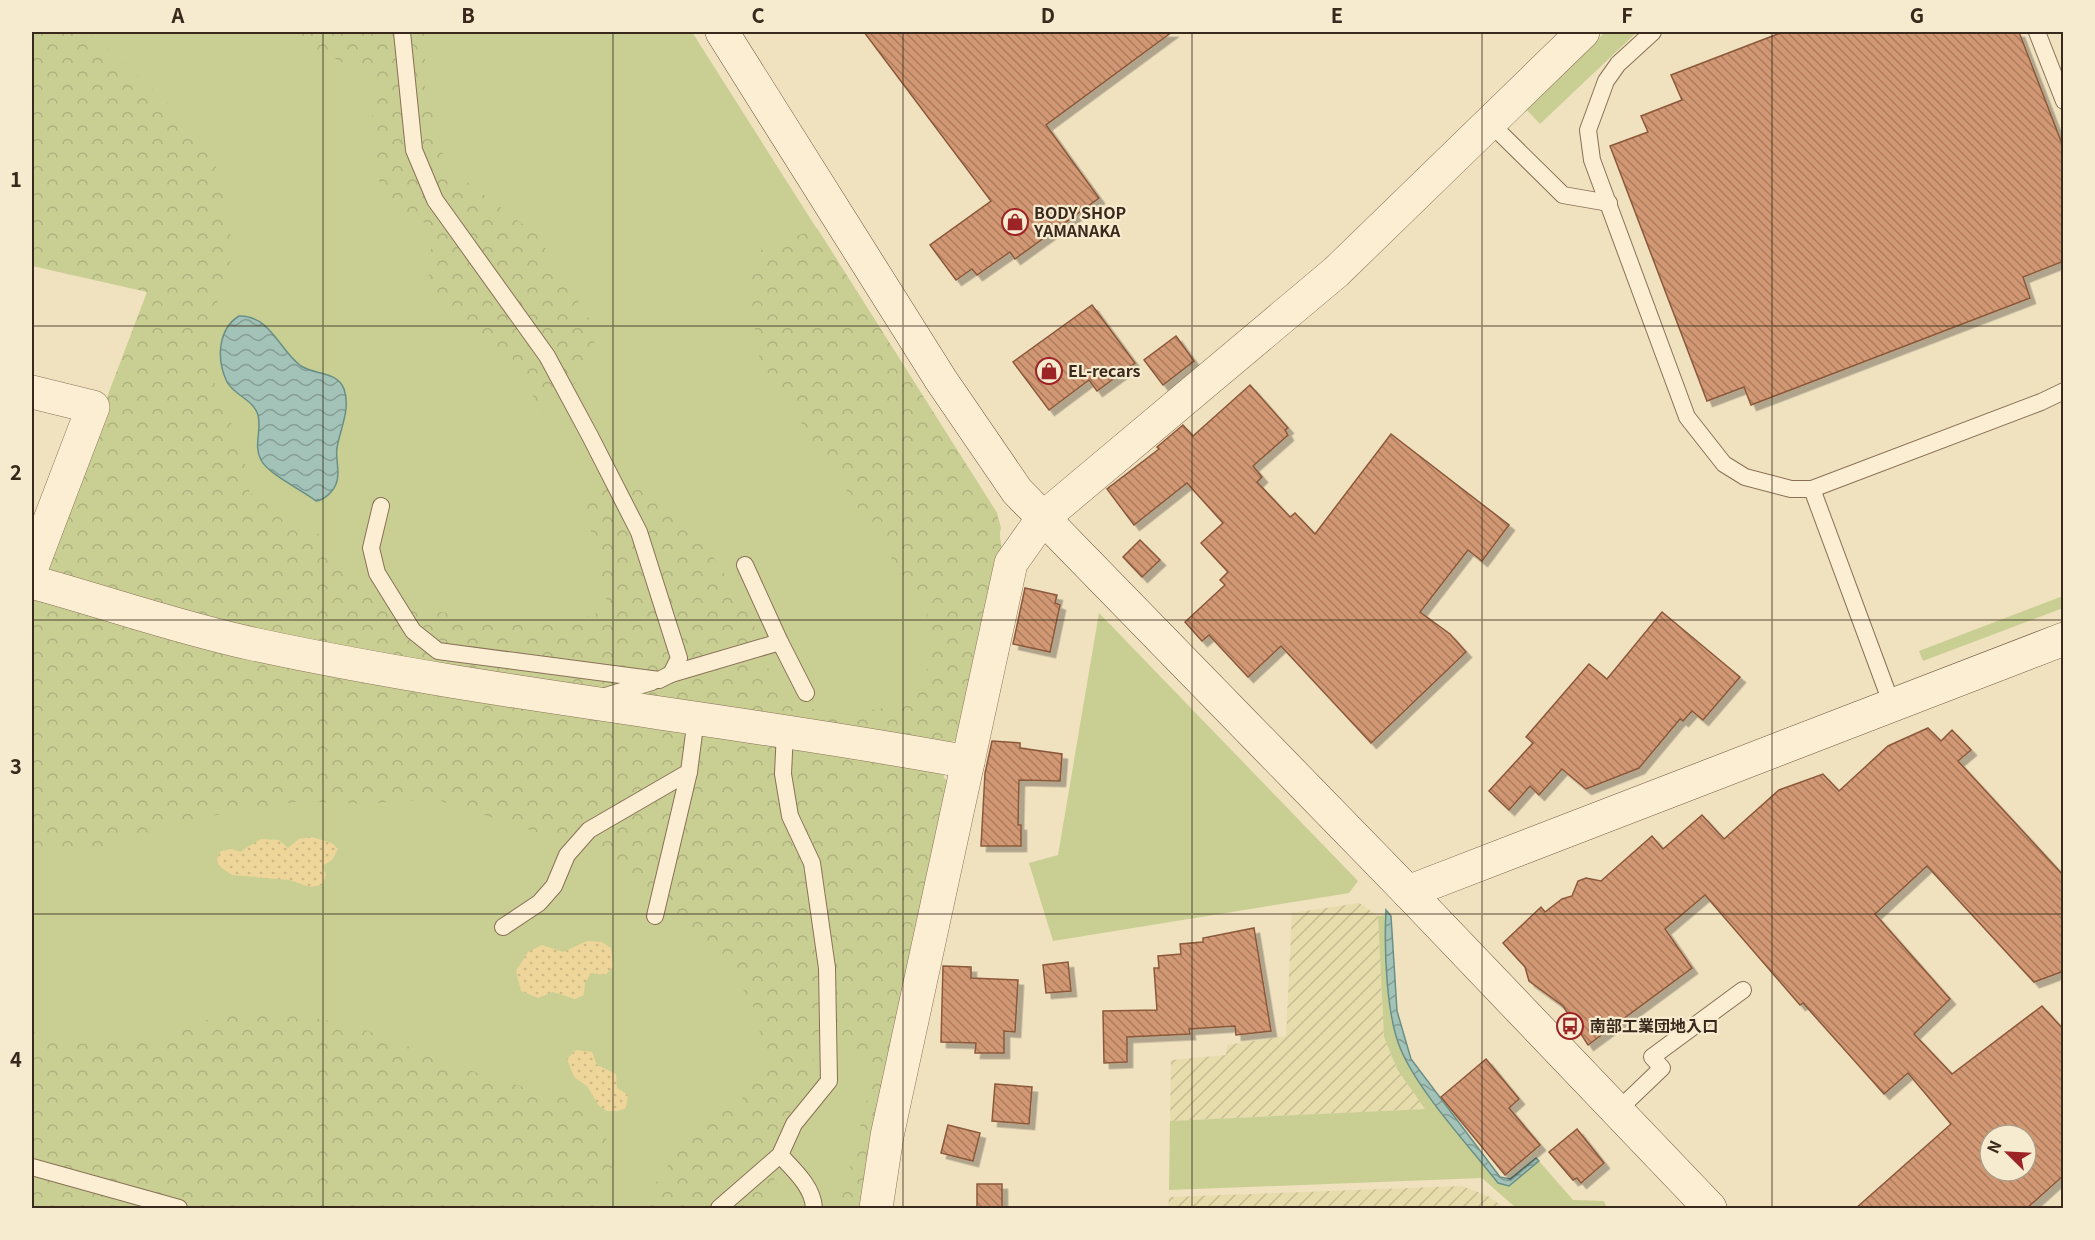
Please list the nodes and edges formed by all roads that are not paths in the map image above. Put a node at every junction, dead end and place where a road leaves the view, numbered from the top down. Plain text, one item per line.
1 (402, 32) edge
2 (722, 32) edge
3 (1583, 32) edge
4 (1653, 32) edge
5 (2037, 32) edge
6 (2064, 100) edge
7 (1490, 123) junction
8 (1609, 203) junction
9 (2064, 391) edge
10 (32, 392) edge
11 (1812, 489) junction
12 (381, 506) dead end
13 (1042, 518) junction
14 (745, 565) dead end
15 (32, 567) edge
16 (32, 582) edge
17 (2064, 639) edge
18 (780, 642) junction
19 (665, 677) junction
20 (806, 693) dead end
21 (590, 701) junction
22 (1892, 705) junction
23 (696, 718) junction
24 (785, 731) junction
25 (968, 762) junction
26 (689, 772) junction
27 (1407, 892) junction
28 (655, 916) dead end
29 (503, 927) dead end
30 (1743, 990) dead end
31 (1617, 1111) junction
32 (780, 1155) junction
33 (32, 1167) edge
34 (179, 1209) edge
35 (719, 1209) edge
36 (814, 1209) edge
37 (876, 1209) edge
38 (1710, 1209) edge

1 - 19 lane
2 - 13 street
3 - 7 street
4 - 8 lane
5 - 6 lane
7 - 8 lane
7 - 13 street
8 - 11 lane
9 - 11 lane
10 - 15 street
11 - 22 lane
12 - 19 lane
13 - 25 street
13 - 27 street
14 - 18 lane
16 - 21 street
17 - 22 street
18 - 19 lane
18 - 20 lane
19 - 21 lane
21 - 23 street
22 - 27 street
23 - 24 street
23 - 26 lane
24 - 25 street
24 - 32 lane
25 - 37 street
26 - 28 lane
26 - 29 lane
27 - 31 street
30 - 31 lane
31 - 38 street
32 - 35 lane
32 - 36 lane
33 - 34 lane

